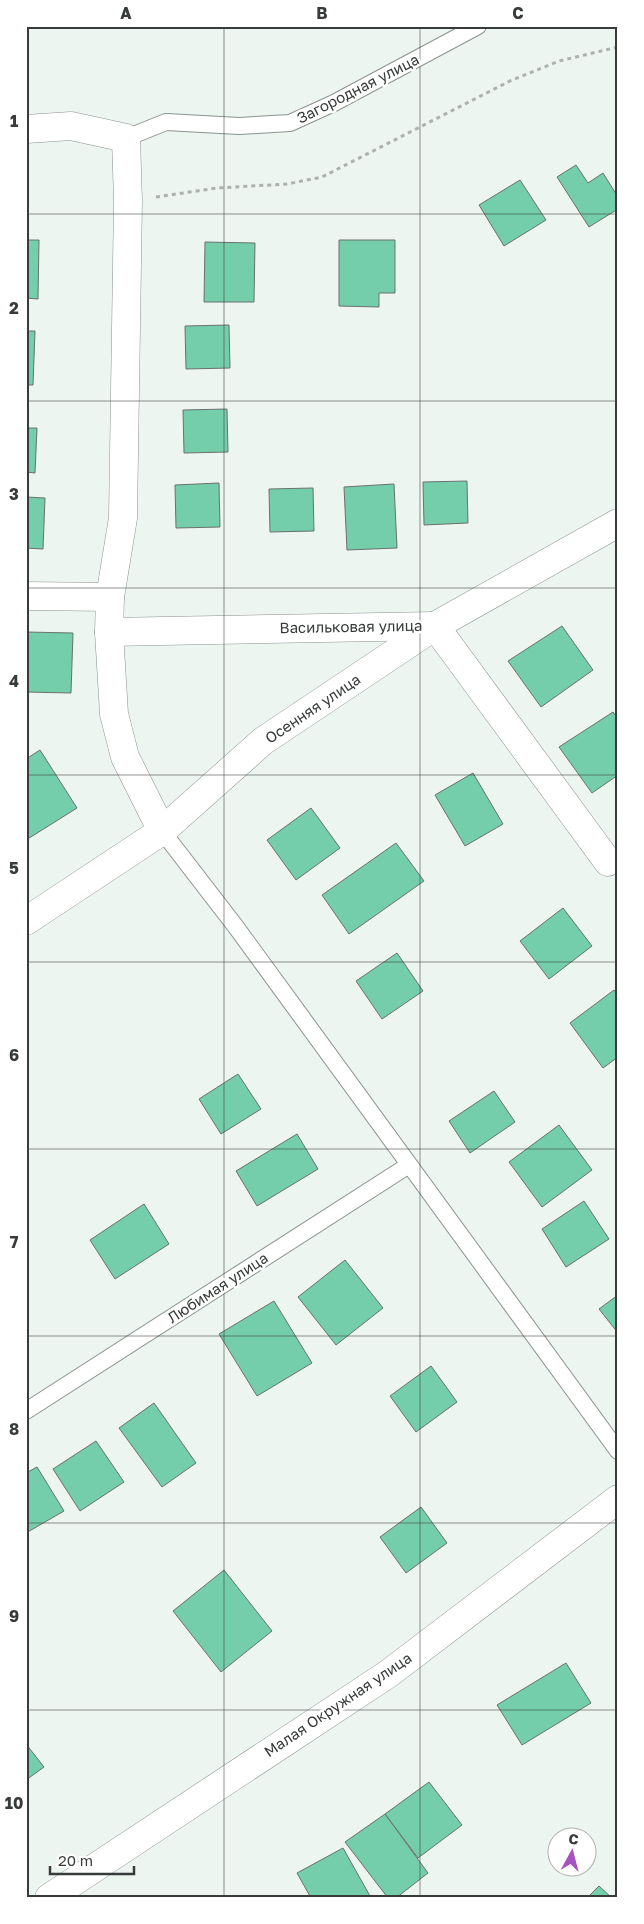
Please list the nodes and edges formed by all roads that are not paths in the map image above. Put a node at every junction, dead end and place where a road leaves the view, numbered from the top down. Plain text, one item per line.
1 (478, 26) edge
2 (26, 129) edge
3 (126, 138) junction
4 (618, 523) edge
5 (26, 596) edge
6 (110, 597) junction
7 (435, 626) junction
8 (109, 632) junction
9 (162, 831) junction
10 (613, 868) edge
11 (26, 921) edge
12 (409, 1165) junction
13 (26, 1411) edge
14 (618, 1451) edge
15 (618, 1499) edge
16 (49, 1898) edge

1 - 3 lane, Загородная улица
2 - 3 street
3 - 6 street
4 - 7 street, Осенняя улица
5 - 6 street
6 - 8 street
7 - 8 street, Васильковая улица
7 - 9 street, Осенняя улица
7 - 10 street, Васильковая улица
8 - 9 street
9 - 11 street, Осенняя улица
9 - 12 lane
12 - 13 lane, Любимая улица
12 - 14 lane
15 - 16 street, Малая Окружная улица

